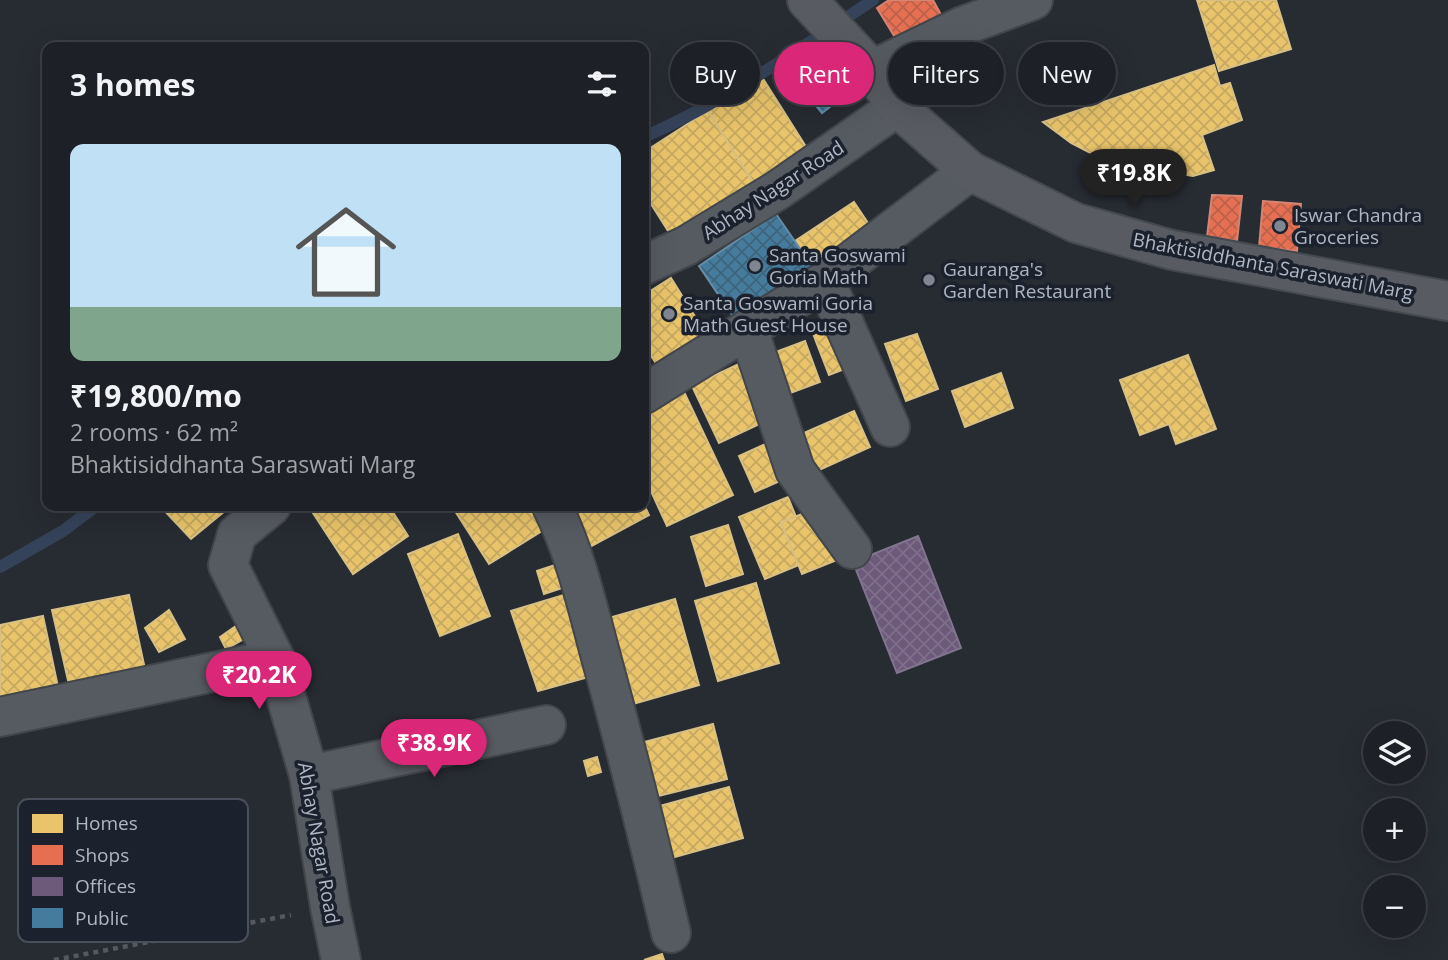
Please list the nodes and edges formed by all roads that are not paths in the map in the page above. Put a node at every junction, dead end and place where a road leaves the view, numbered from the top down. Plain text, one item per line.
1 (1033, 0) edge
2 (815, 8) edge
3 (846, 42) edge
4 (874, 54) edge
5 (874, 76) edge
6 (897, 107) junction
7 (971, 171) junction
8 (649, 263) edge
9 (825, 281) junction
10 (1448, 301) edge
11 (748, 329) junction
12 (649, 391) edge
13 (890, 427) dead end
14 (265, 511) edge
15 (554, 511) edge
16 (852, 550) dead end
17 (275, 659) junction
18 (0, 717) edge
19 (546, 724) dead end
20 (309, 775) junction
21 (671, 933) dead end
22 (341, 960) edge

1 - 4 street
2 - 3 main road, Bhaktisiddhanta Saraswati Marg
5 - 6 main road, Bhaktisiddhanta Saraswati Marg
6 - 7 main road, Bhaktisiddhanta Saraswati Marg
6 - 8 street, Abhay Nagar Road
7 - 9 street
7 - 10 main road, Bhaktisiddhanta Saraswati Marg
9 - 11 street
9 - 13 street
11 - 12 street
11 - 16 street
14 - 17 street, Abhay Nagar Road
15 - 21 street
17 - 18 street
17 - 20 street, Abhay Nagar Road
19 - 20 street
20 - 22 street, Abhay Nagar Road

